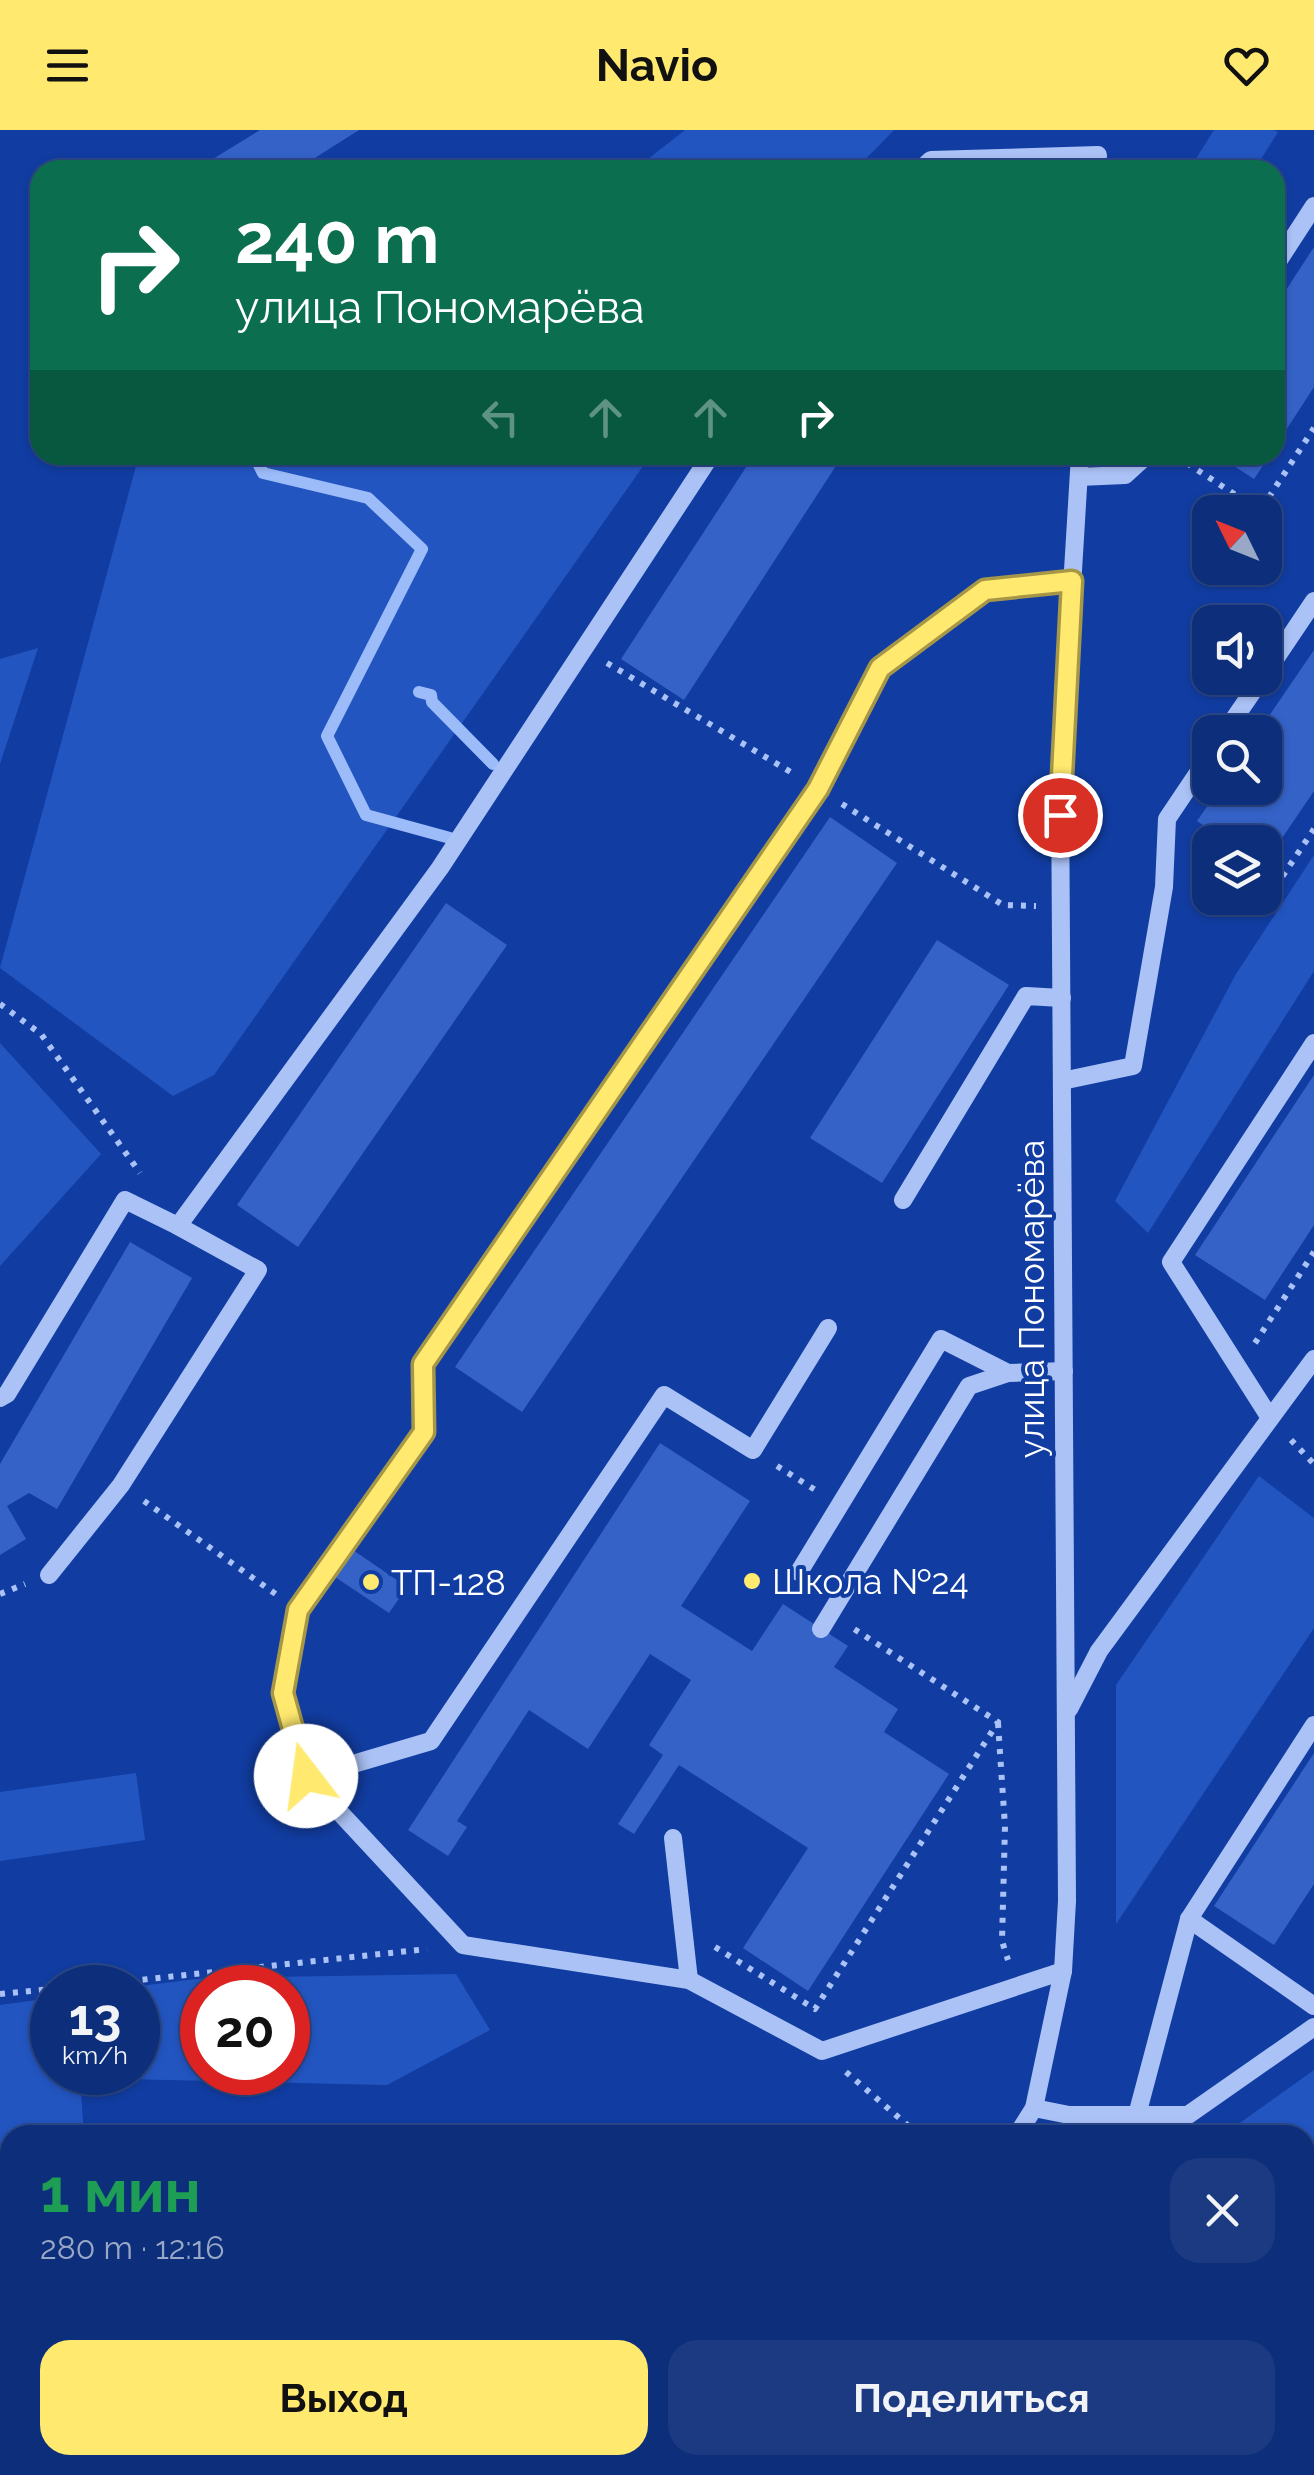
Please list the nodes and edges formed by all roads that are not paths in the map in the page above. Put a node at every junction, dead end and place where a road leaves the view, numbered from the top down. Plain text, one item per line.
1 (1314, 206) edge
2 (1285, 251) edge
3 (704, 465) edge
4 (1080, 465) edge
5 (1136, 465) edge
6 (1079, 476) junction
7 (1072, 581) junction
8 (1314, 602) edge
9 (1282, 649) edge
10 (1192, 782) edge
11 (1062, 998) junction
12 (1314, 1043) edge
13 (1062, 1082) junction
14 (904, 1200) dead end
15 (178, 1226) junction
16 (828, 1328) dead end
17 (1314, 1358) edge
18 (1064, 1371) junction
19 (1008, 1373) junction
20 (0, 1398) edge
21 (1270, 1418) junction
22 (798, 1572) dead end
23 (49, 1575) dead end
24 (826, 1622) road end
25 (1066, 1714) junction
26 (1314, 1725) edge
27 (306, 1776) junction
28 (272, 1780) dead end
29 (673, 1838) dead end
30 (1189, 1919) junction
31 (1063, 1971) junction
32 (689, 1980) junction
33 (1314, 2006) edge
34 (1314, 2026) edge
35 (1034, 2108) junction
36 (1137, 2115) junction
37 (1023, 2125) edge

1 - 2 street
3 - 15 street
4 - 6 street, улица Пономарёва
5 - 6 street
6 - 7 street, улица Пономарёва
7 - 11 street, улица Пономарёва
7 - 27 street
8 - 9 street
10 - 13 street
11 - 13 street, улица Пономарёва
11 - 14 street
12 - 21 street
13 - 18 street, улица Пономарёва
15 - 20 street
15 - 23 street
16 - 27 street
17 - 21 street
18 - 19 street
18 - 25 street, улица Пономарёва
19 - 22 street
19 - 24 street
21 - 25 street
25 - 31 street, улица Пономарёва
26 - 30 street
27 - 28 street
27 - 32 street
29 - 32 street
30 - 33 street
30 - 36 street
31 - 32 street
31 - 35 street, улица Пономарёва
34 - 36 street
35 - 36 street
35 - 37 street, улица Пономарёва

